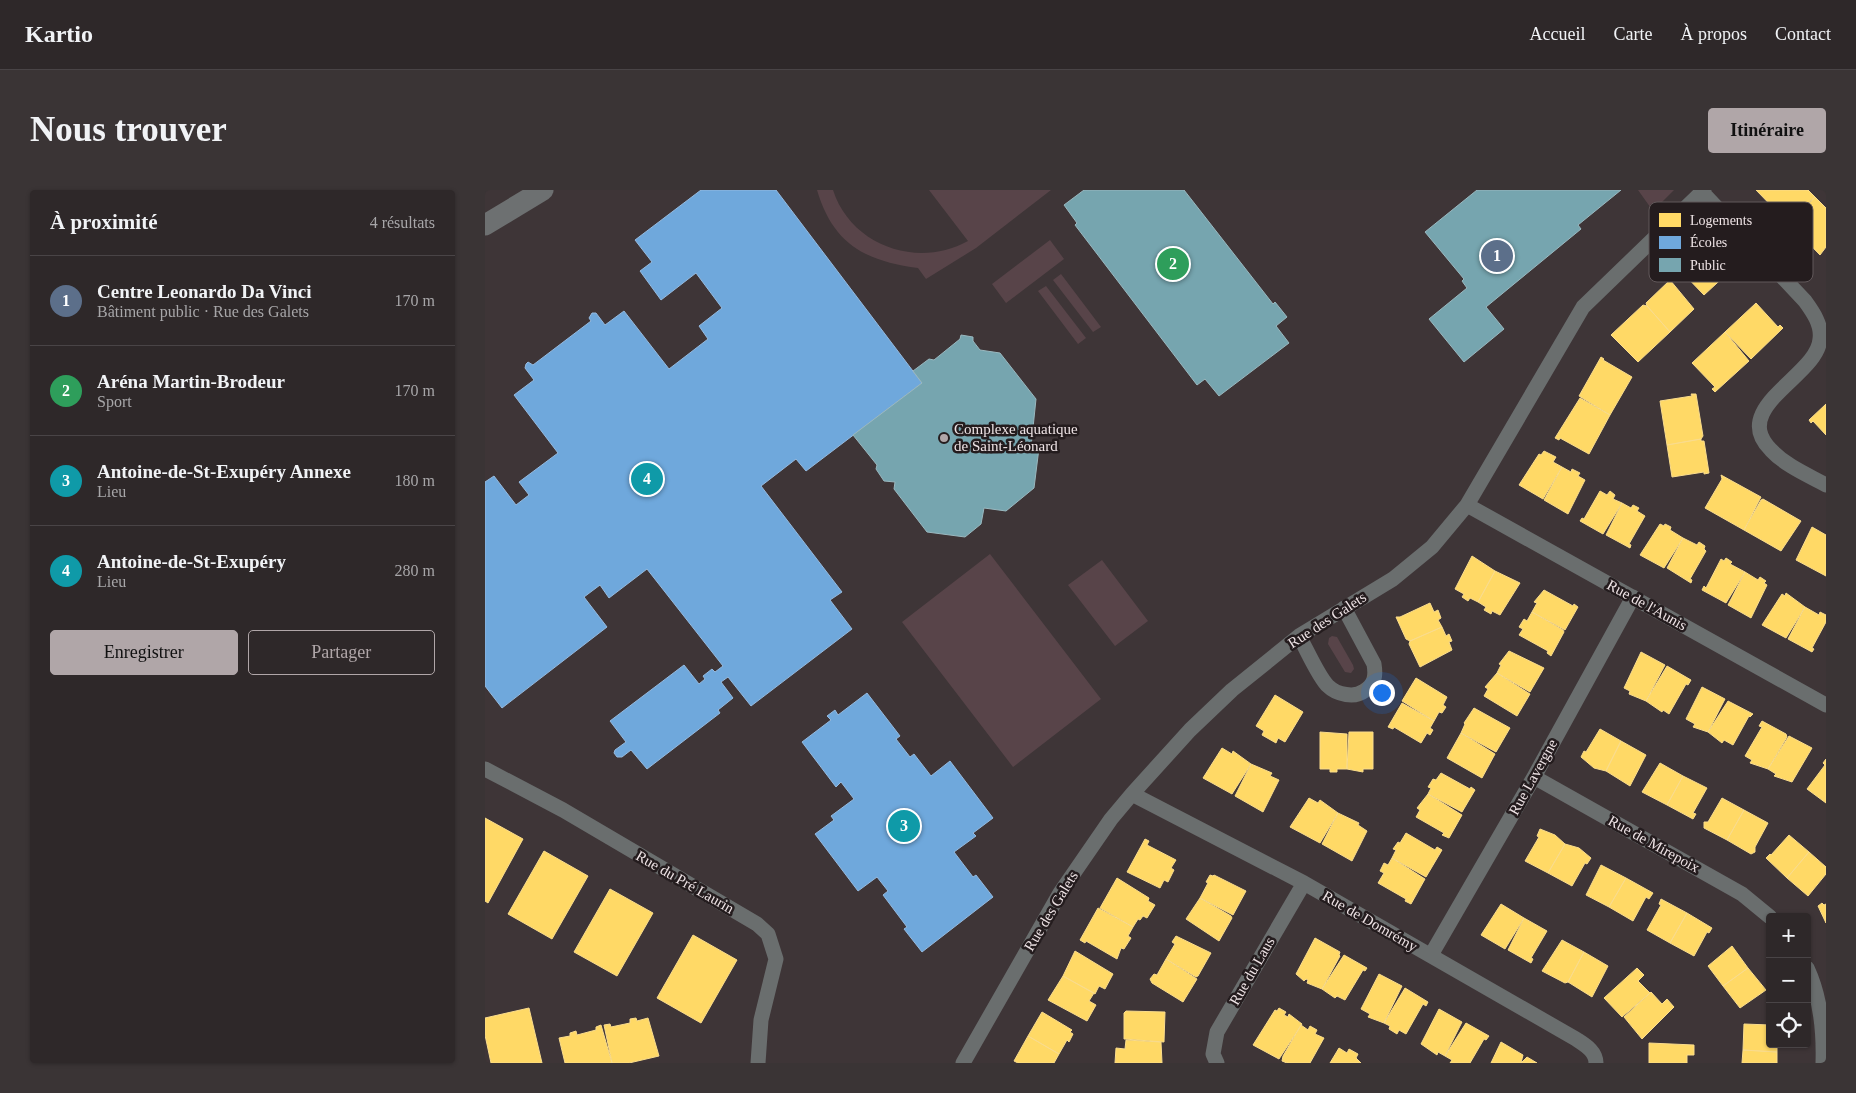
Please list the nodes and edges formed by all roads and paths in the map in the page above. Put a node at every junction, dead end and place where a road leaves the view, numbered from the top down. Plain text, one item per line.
1 (543, 190) edge
2 (1703, 191) edge
3 (1692, 202) edge
4 (1713, 202) edge
5 (485, 225) edge
6 (1649, 243) edge
7 (1787, 282) edge
8 (1826, 485) edge
9 (1467, 505) junction
10 (1633, 598) junction
11 (1344, 608) junction
12 (1299, 636) junction
13 (1826, 705) edge
14 (485, 769) edge
15 (1534, 777) junction
16 (1132, 794) junction
17 (1304, 883) junction
18 (1766, 914) edge
19 (1431, 955) junction
20 (1811, 979) edge
21 (758, 1063) edge
22 (963, 1063) edge
23 (1217, 1063) edge
24 (1596, 1063) edge
25 (1823, 1063) edge

1 - 5 street
2 - 3 street, Rue des Galets
2 - 4 street
6 - 9 street, Rue des Galets
7 - 8 street
9 - 10 street, Rue de l'Aunis
9 - 11 street, Rue des Galets
10 - 13 street, Rue de l'Aunis
10 - 15 street, Rue Lavergne
11 - 12 street, Rue des Galets
11 - 12 street
12 - 16 street, Rue des Galets
14 - 21 street, Rue du Pré Laurin
15 - 18 street, Rue de Mirepoix
15 - 19 street, Rue Lavergne
16 - 17 street, Rue de Domrémy
16 - 22 street, Rue des Galets
17 - 19 street, Rue de Domrémy
17 - 23 street, Rue du Laus
19 - 24 street, Rue de Domrémy
20 - 25 street

